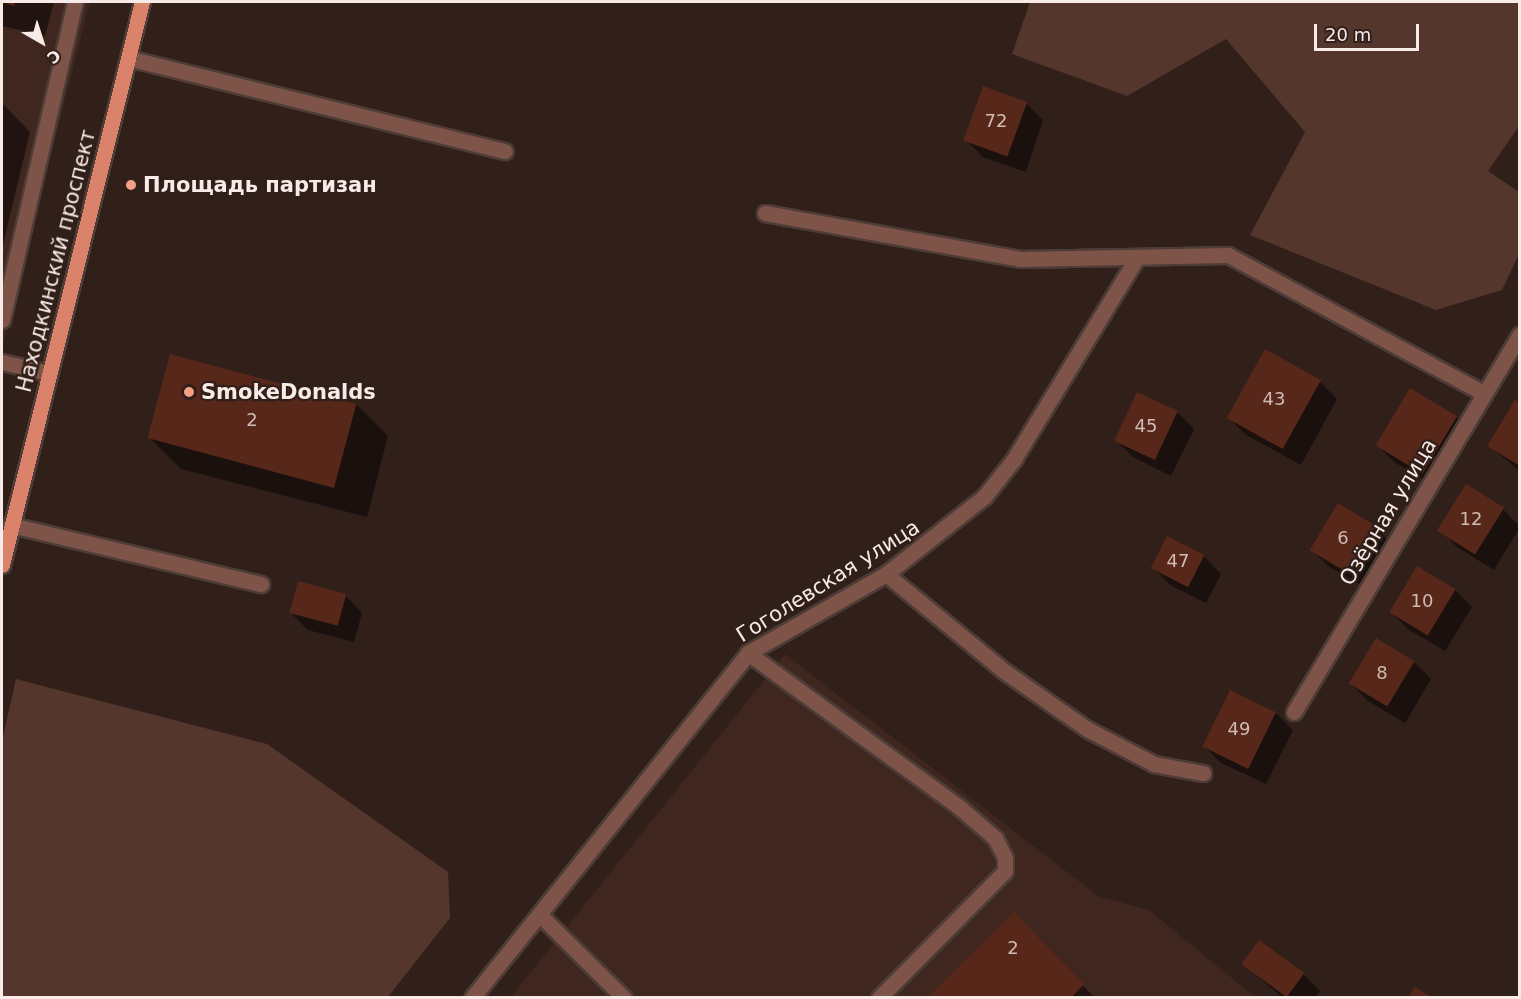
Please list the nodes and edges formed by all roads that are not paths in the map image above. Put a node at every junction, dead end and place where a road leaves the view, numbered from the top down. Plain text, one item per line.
1 (75, 2) edge
2 (142, 2) edge
3 (128, 58) junction
4 (505, 151) dead end
5 (765, 213) dead end
6 (1136, 258) junction
7 (2, 320) edge
8 (1520, 334) edge
9 (2, 362) edge
10 (49, 374) junction
11 (1483, 393) junction
12 (12, 525) junction
13 (2, 566) edge
14 (886, 574) junction
15 (261, 584) dead end
16 (748, 653) junction
17 (1294, 712) dead end
18 (1203, 773) dead end
19 (540, 915) junction
20 (472, 998) edge
21 (624, 998) edge
22 (879, 998) edge

1 - 7 street
2 - 3 main road, Находкинский проспект
3 - 4 street
3 - 10 main road, Находкинский проспект
5 - 6 street
6 - 11 street
6 - 14 street, Гоголевская улица
8 - 11 street, Озёрная улица
9 - 10 street
10 - 12 main road, Находкинский проспект
11 - 17 street, Озёрная улица
12 - 13 main road, Находкинский проспект
12 - 15 street
14 - 16 street, Гоголевская улица
14 - 18 street
16 - 19 street, Гоголевская улица
16 - 22 street
19 - 20 street, Гоголевская улица
19 - 21 street

